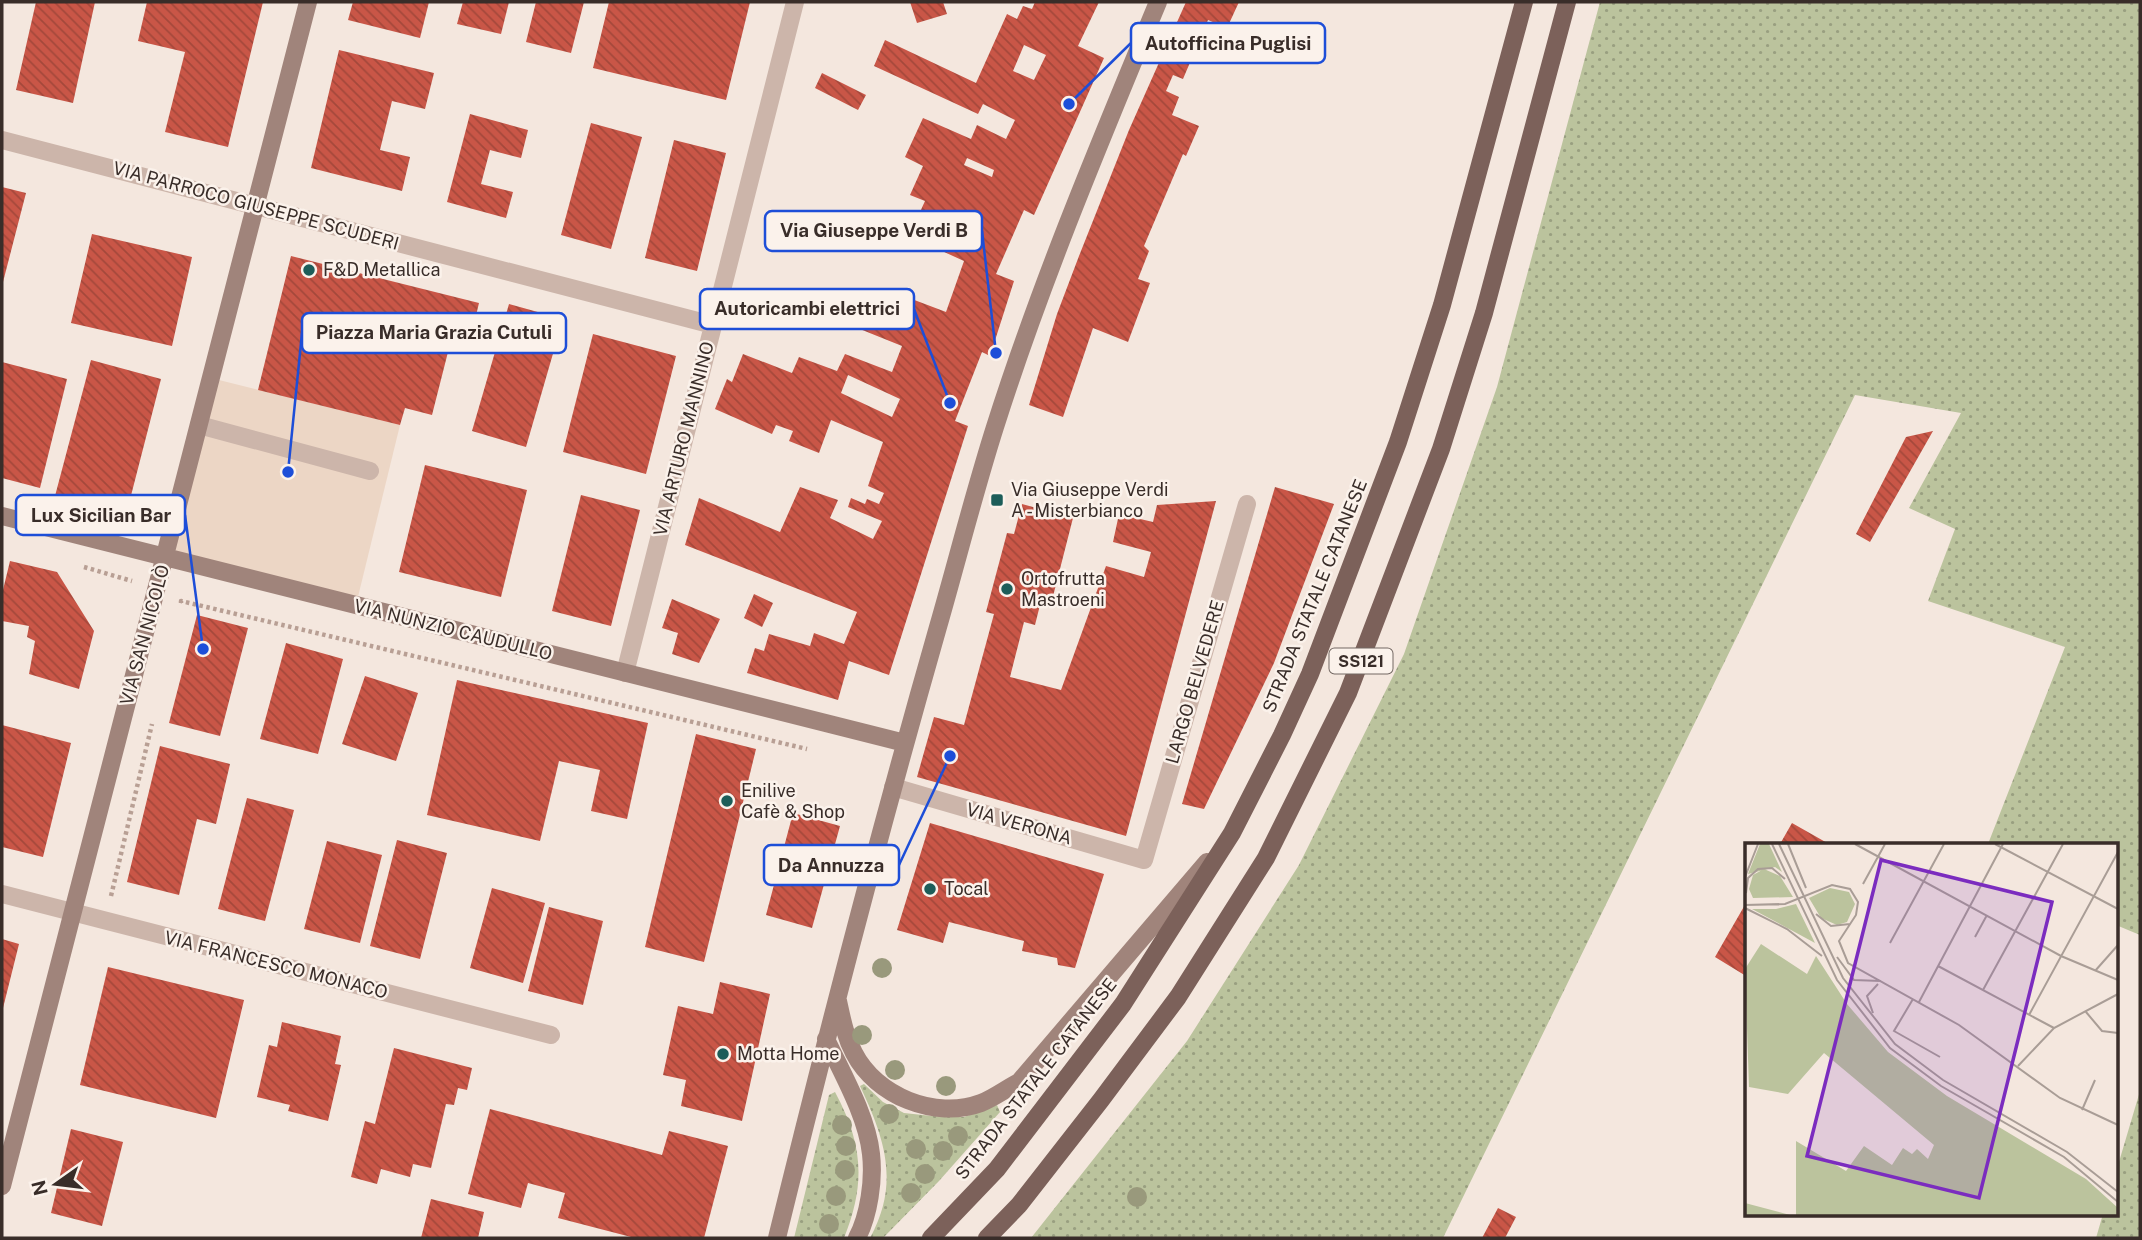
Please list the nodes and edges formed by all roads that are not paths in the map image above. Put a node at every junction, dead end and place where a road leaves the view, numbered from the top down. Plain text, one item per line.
1 (308, 2) edge
2 (795, 2) edge
3 (1158, 2) edge
4 (1524, 2) edge
5 (1567, 2) edge
6 (2, 140) edge
7 (255, 206) junction
8 (713, 325) junction
9 (199, 425) junction
10 (370, 471) dead end
11 (1247, 504) dead end
12 (2, 516) edge
13 (165, 557) junction
14 (625, 673) junction
15 (905, 743) junction
16 (893, 787) junction
17 (1232, 833) junction
18 (1144, 860) joint
19 (2, 894) edge
20 (72, 912) junction
21 (836, 996) junction
22 (551, 1035) dead end
23 (826, 1039) junction
24 (855, 1055) junction
25 (2, 1186) edge
26 (777, 1238) edge
27 (857, 1238) edge
28 (931, 1238) edge
29 (987, 1238) edge

1 - 7 street, VIA SAN NICOLÒ
2 - 8 street, VIA ARTURO MANNINO
3 - 15 street
4 - 17 main road, STRADA STATALE CATANESE / SS121
5 - 29 main road, SS121
6 - 7 street, VIA PARROCO GIUSEPPE SCUDERI
7 - 8 street, VIA PARROCO GIUSEPPE SCUDERI
7 - 9 street, VIA SAN NICOLÒ
8 - 14 street, VIA ARTURO MANNINO
9 - 10 street
9 - 13 street, VIA SAN NICOLÒ
11 - 18 street, LARGO BELVEDERE
12 - 13 street, VIA NUNZIO CAUDULLO
13 - 14 street, VIA NUNZIO CAUDULLO
13 - 20 street, VIA SAN NICOLÒ
14 - 15 street, VIA NUNZIO CAUDULLO
15 - 16 street
16 - 18 street, VIA VERONA
16 - 21 street
17 - 24 street
17 - 28 main road, STRADA STATALE CATANESE / SS121
19 - 20 street, VIA FRANCESCO MONACO
20 - 22 street, VIA FRANCESCO MONACO
20 - 25 street, VIA SAN NICOLÒ
21 - 23 street
21 - 24 street
23 - 24 street
23 - 26 street
23 - 27 street

